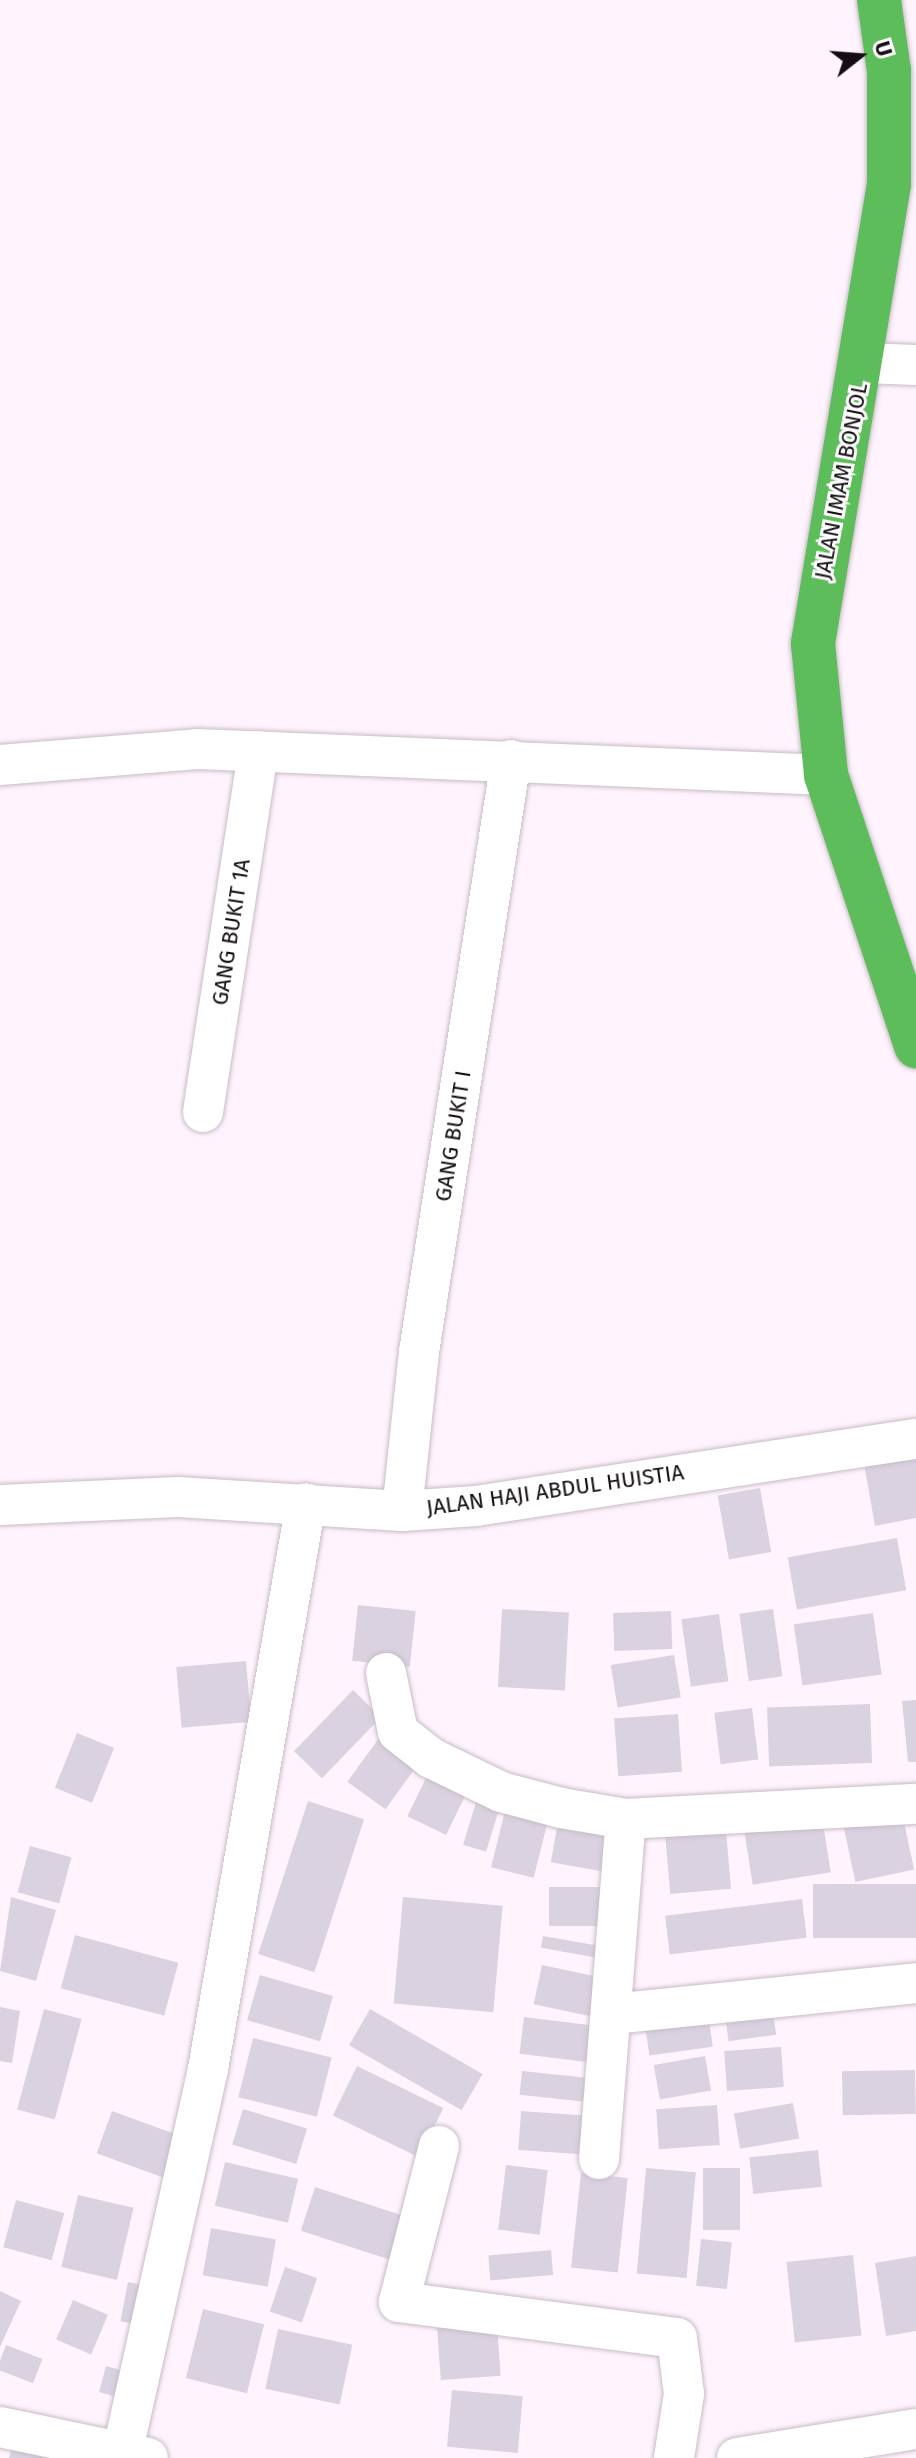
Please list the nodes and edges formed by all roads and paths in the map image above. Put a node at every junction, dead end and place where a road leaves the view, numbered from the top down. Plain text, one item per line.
1 (879, 0) edge
2 (864, 363) junction
3 (916, 365) edge
4 (258, 751) junction
5 (511, 760) junction
6 (0, 765) edge
7 (826, 775) junction
8 (911, 1019) edge
9 (203, 1112) dead end
10 (916, 1439) edge
11 (306, 1503) junction
12 (0, 1505) edge
13 (402, 1511) junction
14 (386, 1673) dead end
15 (916, 1804) edge
16 (626, 1819) junction
17 (916, 1983) edge
18 (612, 2014) junction
19 (439, 2146) dead end
20 (599, 2159) dead end
21 (0, 2427) edge
22 (916, 2429) edge
23 (135, 2456) edge
24 (674, 2458) edge
25 (737, 2458) edge

1 - 2 highway, JALAN IMAM BONJOL
2 - 3 street
2 - 7 highway, JALAN IMAM BONJOL
4 - 5 street
4 - 6 street
4 - 9 street, GANG BUKIT 1A
5 - 7 street
5 - 13 street, GANG BUKIT I
7 - 8 highway, JALAN IMAM BONJOL
10 - 13 street, JALAN HAJI ABDUL HUISTIA
11 - 12 street, JALAN HAJI ABDUL HUISTIA
11 - 13 street, JALAN HAJI ABDUL HUISTIA
11 - 23 street
14 - 16 street
15 - 16 street
16 - 18 street
17 - 18 street
18 - 20 street
19 - 24 street
21 - 23 street
22 - 25 street

